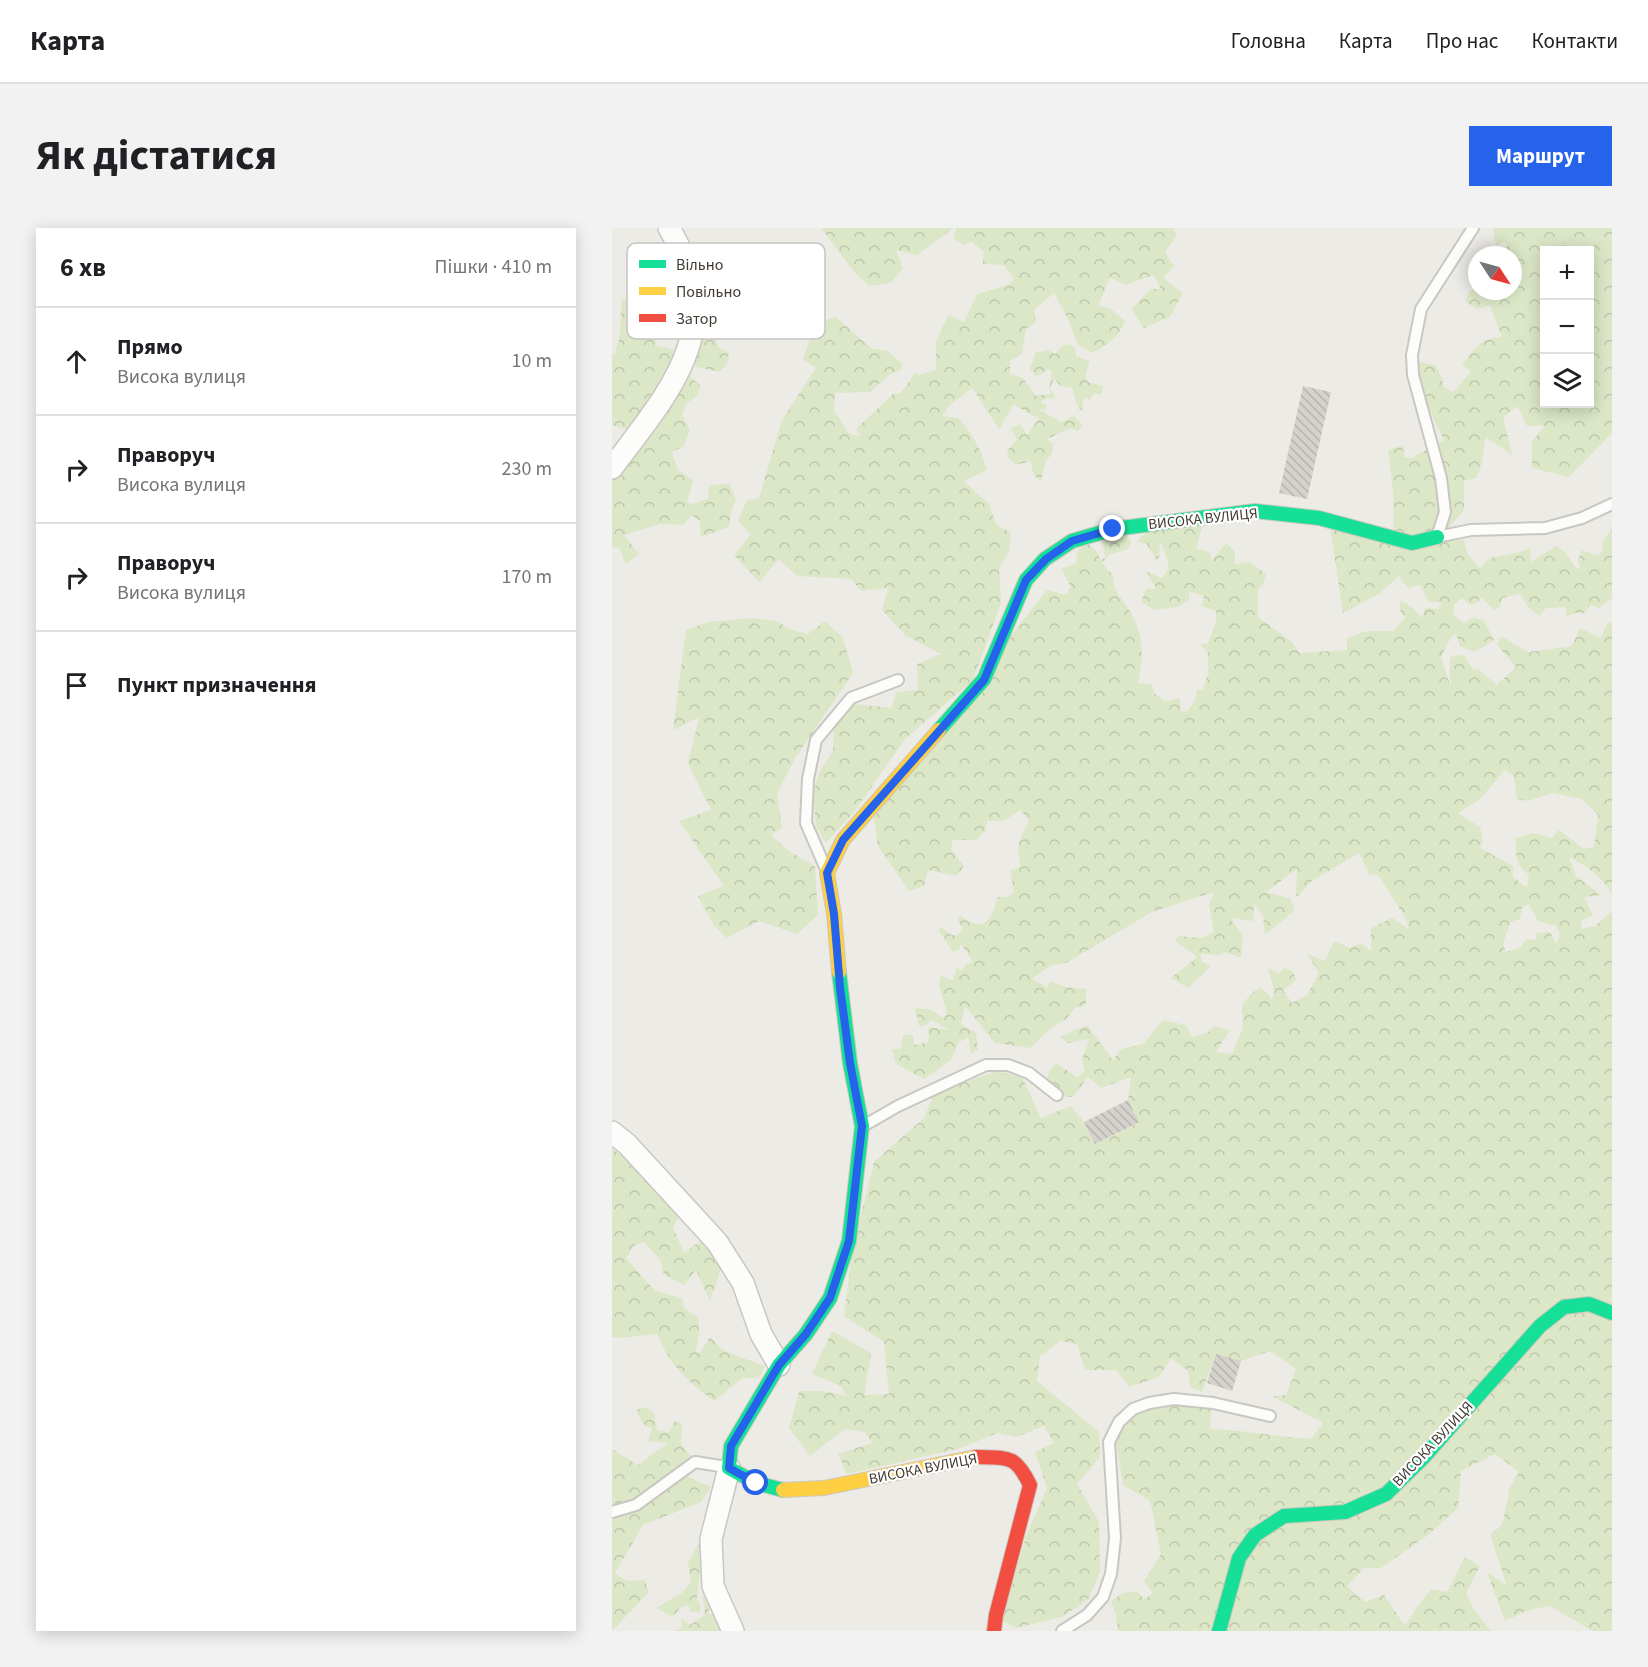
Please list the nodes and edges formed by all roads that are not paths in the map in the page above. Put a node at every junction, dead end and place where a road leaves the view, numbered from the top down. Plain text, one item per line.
1 (669, 228) edge
2 (1473, 228) edge
3 (676, 243) edge
4 (691, 339) edge
5 (612, 468) edge
6 (1612, 504) edge
7 (1437, 537) junction
8 (898, 680) dead end
9 (827, 873) junction
10 (1057, 1095) dead end
11 (862, 1126) junction
12 (612, 1132) edge
13 (1612, 1313) edge
14 (779, 1365) junction
15 (1270, 1416) dead end
16 (729, 1468) junction
17 (612, 1512) edge
18 (733, 1631) edge
19 (994, 1631) edge
20 (1062, 1631) edge
21 (1220, 1631) edge

1 - 3 street
2 - 7 lane
4 - 5 street
6 - 7 lane
7 - 9 street, ВИСОКА ВУЛИЦЯ
8 - 9 lane
9 - 11 street
10 - 11 lane
11 - 14 street
12 - 14 street
13 - 21 street, ВИСОКА ВУЛИЦЯ
14 - 16 street
15 - 20 lane
16 - 17 lane
16 - 18 street
16 - 19 street, ВИСОКА ВУЛИЦЯ

